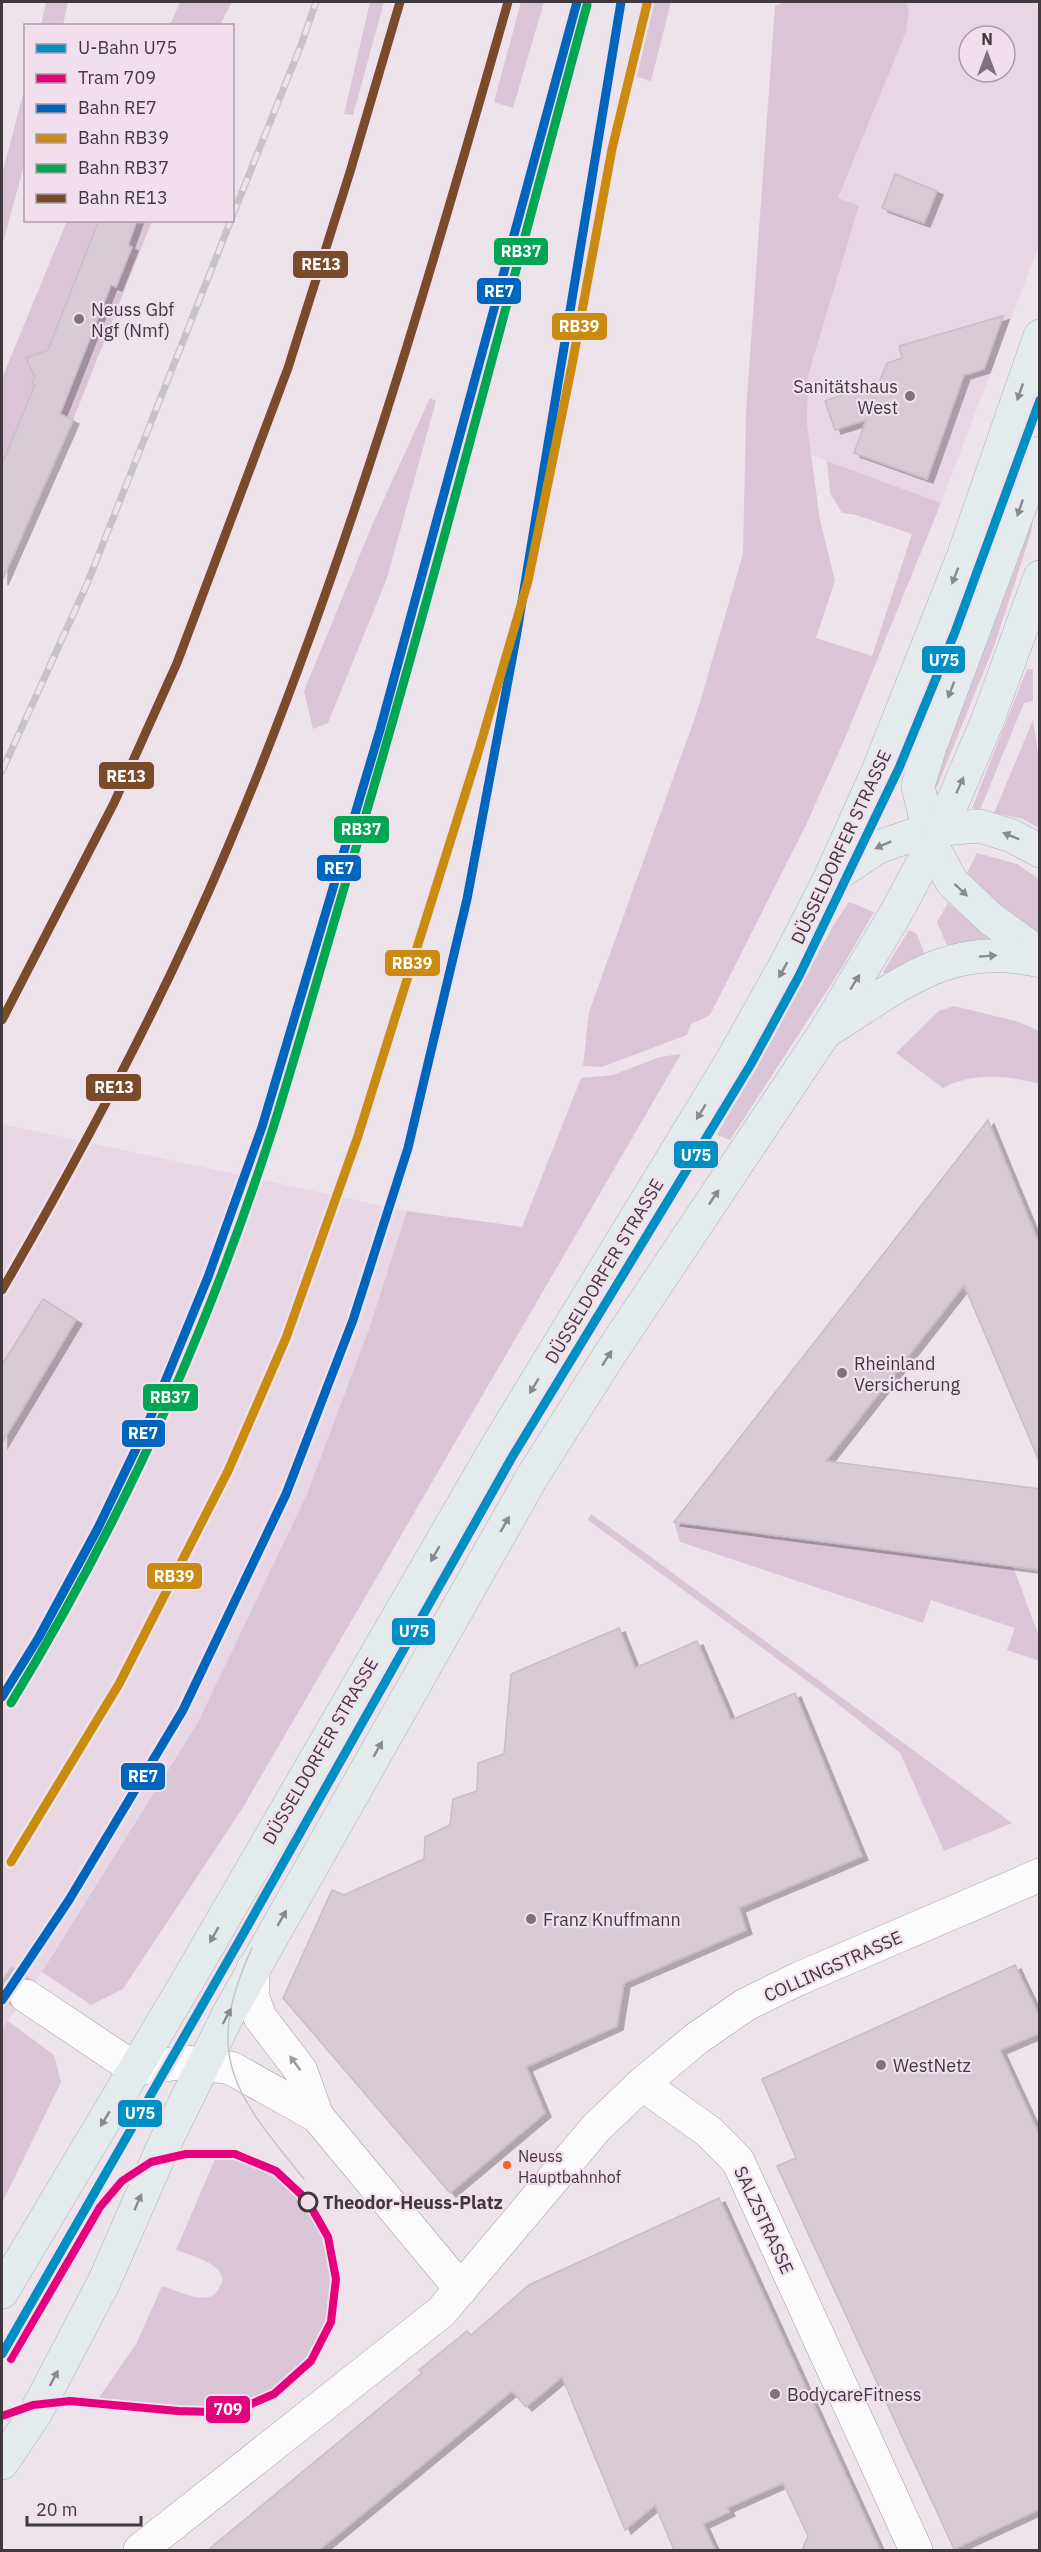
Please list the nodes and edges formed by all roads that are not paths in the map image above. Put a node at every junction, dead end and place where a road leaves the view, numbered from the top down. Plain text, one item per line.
1 (1040, 336) edge
2 (1040, 453) edge
3 (1040, 577) edge
4 (934, 835) junction
5 (1040, 850) edge
6 (829, 880) junction
7 (1040, 954) edge
8 (1040, 961) edge
9 (825, 1032) junction
10 (1040, 1875) edge
11 (253, 1969) junction
12 (26, 1996) tunnel mouth
13 (203, 2063) junction
14 (135, 2069) junction
15 (642, 2084) junction
16 (317, 2116) junction
17 (461, 2289) junction
18 (2, 2292) edge
19 (2, 2463) edge
20 (140, 2550) edge
21 (916, 2550) edge

1 -> 6 main road, DÜSSELDORFER STRASSE
2 -> 4 main road
4 -> 3 main road
5 -> 4 main road
4 -> 6 main road
4 -> 7 main road
9 -> 4 main road
6 -> 14 main road, DÜSSELDORFER STRASSE
9 -> 8 main road
11 -> 9 main road
10 - 15 street, COLLINGSTRASSE
13 -> 11 main road
16 -> 11 street
12 - 14 street
13 - 14 street
13 - 16 street
19 -> 13 main road
14 -> 18 main road
15 - 17 street
15 - 21 street, SALZSTRASSE
16 - 17 street
17 - 20 street

